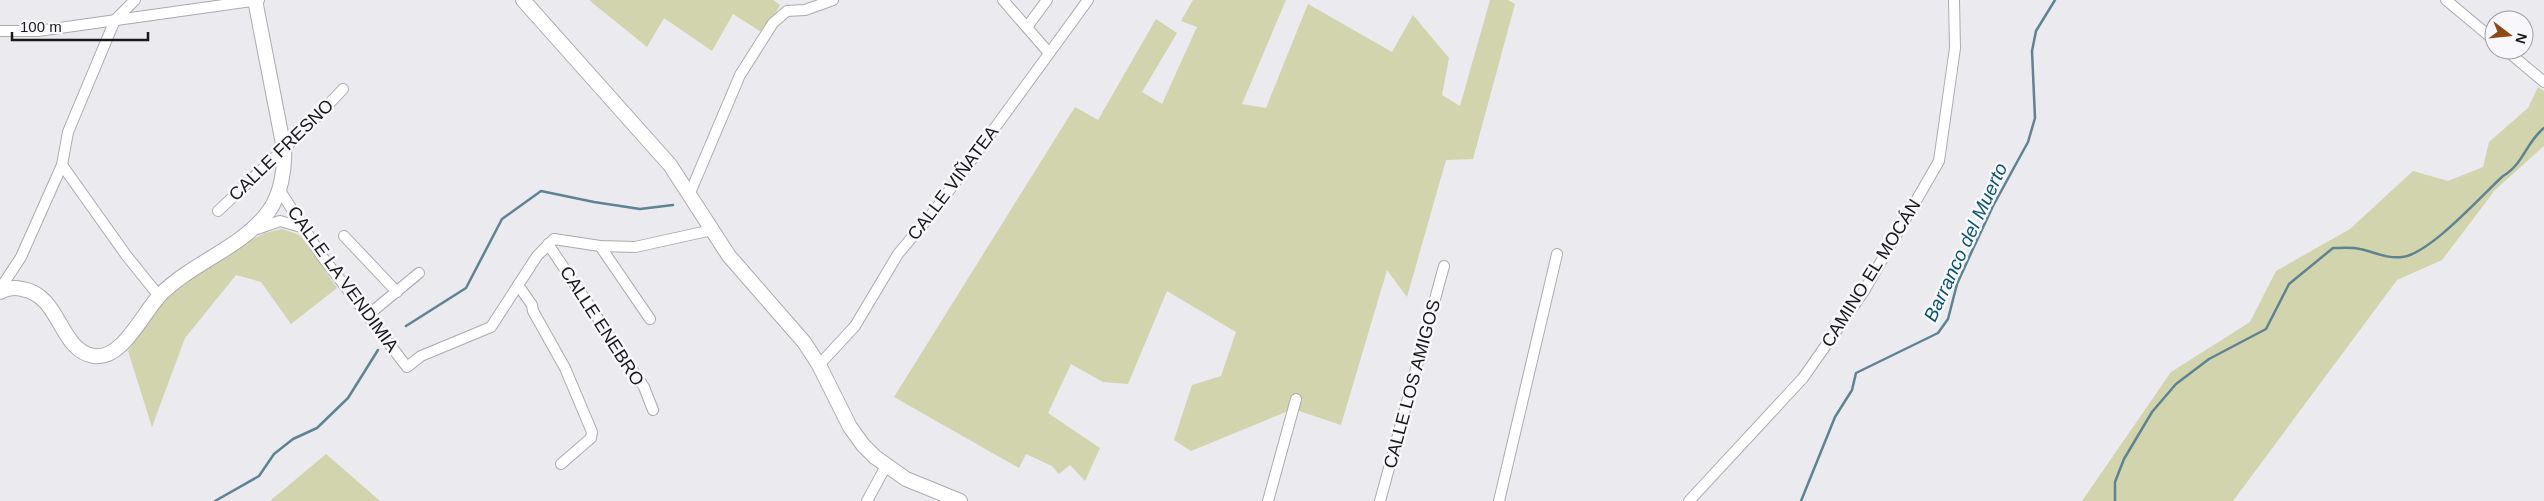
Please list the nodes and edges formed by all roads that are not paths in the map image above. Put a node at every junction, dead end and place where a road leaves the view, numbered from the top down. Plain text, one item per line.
1 (135, 0) edge
2 (255, 0) edge
3 (259, 0) edge
4 (523, 0) edge
5 (832, 0) edge
6 (1003, 0) edge
7 (1047, 0) edge
8 (1088, 0) edge
9 (1954, 0) edge
10 (2446, 0) edge
11 (114, 20) junction
12 (1027, 28) junction
13 (0, 31) edge
14 (2484, 32) edge
15 (1049, 53) junction
16 (2518, 60) edge
17 (2544, 82) edge
18 (343, 89) dead end
19 (284, 149) junction
20 (62, 165) junction
21 (279, 190) junction
22 (690, 193) junction
23 (218, 211) dead end
24 (301, 227) junction
25 (712, 230) junction
26 (249, 232) junction
27 (344, 236) dead end
28 (548, 244) junction
29 (600, 246) junction
30 (1557, 254) dead end
31 (1444, 266) dead end
32 (419, 273) dead end
33 (518, 285) junction
34 (0, 291) edge
35 (397, 292) junction
36 (160, 296) junction
37 (368, 315) junction
38 (650, 319) dead end
39 (820, 366) junction
40 (1296, 399) dead end
41 (653, 410) dead end
42 (561, 464) dead end
43 (886, 466) junction
44 (867, 501) edge
45 (960, 501) edge
46 (1268, 501) edge
47 (1380, 501) edge
48 (1499, 501) edge
49 (1689, 501) edge

1 - 11 street
2 - 3 street
2 - 11 street
2 - 19 main road
4 - 22 main road
5 - 22 street
6 - 12 street
7 - 12 street
8 - 15 street, CALLE VIÑATEA
9 - 49 street, CAMINO EL MOCÁN
10 - 14 street
11 - 13 street
11 - 20 street
12 - 15 street
15 - 39 street, CALLE VIÑATEA
16 - 17 street
18 - 19 street, CALLE FRESNO
19 - 21 main road
19 - 23 street, CALLE FRESNO
20 - 34 street
20 - 36 street
21 - 24 street, CALLE LA VENDIMIA
21 - 26 main road
22 - 25 main road
24 - 26 street
24 - 37 street, CALLE LA VENDIMIA
25 - 29 street
25 - 39 main road
26 - 36 main road
27 - 35 street
28 - 29 street
28 - 33 street
28 - 41 street, CALLE ENEBRO
29 - 38 street
30 - 48 street
31 - 47 street, CALLE LOS AMIGOS
32 - 35 street
33 - 37 street, CALLE LA VENDIMIA
33 - 42 street
34 - 36 main road
35 - 37 street
39 - 43 main road
40 - 46 street
43 - 44 street
43 - 45 main road

